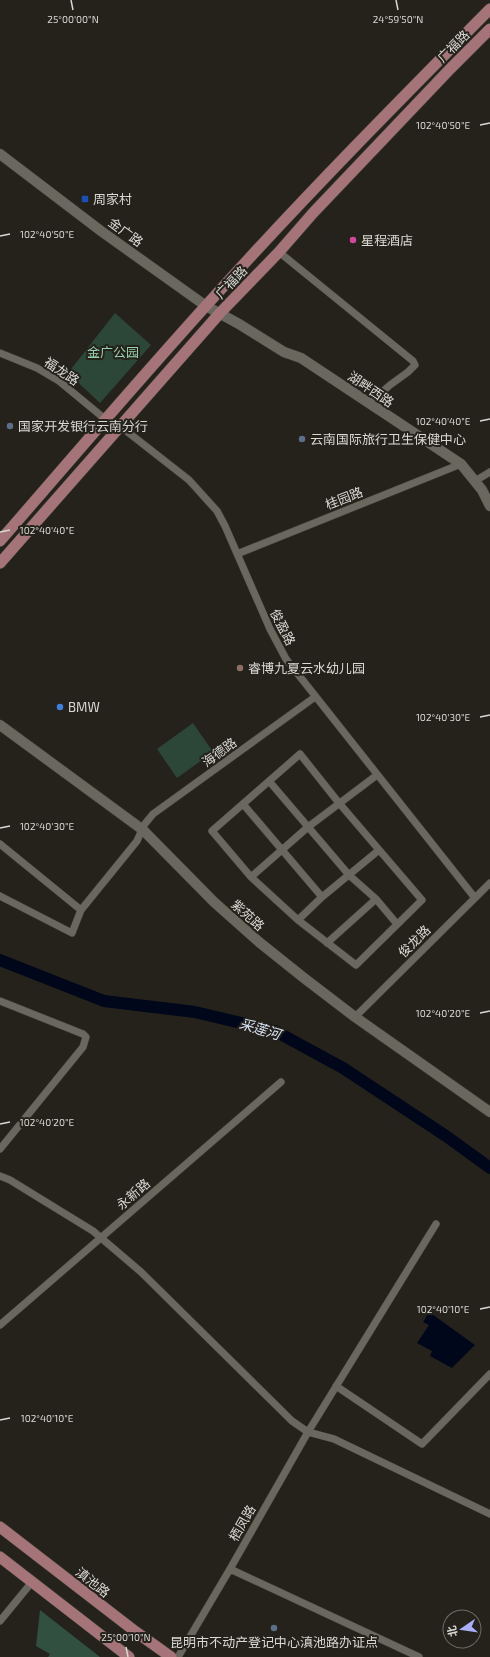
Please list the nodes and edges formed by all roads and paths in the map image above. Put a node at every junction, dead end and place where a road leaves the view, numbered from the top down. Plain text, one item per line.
1 (490, 9) edge
2 (490, 29) edge
3 (0, 154) edge
4 (279, 252) junction
5 (206, 306) junction
6 (220, 313) junction
7 (0, 353) edge
8 (369, 404) junction
9 (105, 419) junction
10 (120, 426) junction
11 (461, 464) junction
12 (490, 472) edge
13 (475, 481) junction
14 (490, 506) edge
15 (0, 541) edge
16 (237, 554) junction
17 (0, 563) edge
18 (315, 697) junction
19 (0, 725) edge
20 (377, 775) junction
21 (269, 781) junction
22 (339, 803) junction
23 (243, 804) junction
24 (308, 827) junction
25 (142, 830) junction
26 (0, 844) edge
27 (281, 850) junction
28 (379, 850) junction
29 (349, 875) junction
30 (251, 877) junction
31 (490, 883) edge
32 (0, 896) edge
33 (322, 897) junction
34 (476, 898) junction
35 (376, 899) junction
36 (81, 910) junction
37 (298, 920) junction
38 (397, 924) junction
39 (327, 943) junction
40 (0, 1001) edge
41 (355, 1017) junction
42 (281, 1082) dead end
43 (490, 1112) edge
44 (0, 1149) edge
45 (0, 1176) edge
46 (436, 1224) dead end
47 (102, 1238) junction
48 (0, 1325) edge
49 (490, 1374) edge
50 (336, 1386) junction
51 (308, 1432) junction
52 (490, 1514) edge
53 (0, 1527) edge
54 (0, 1557) edge
55 (230, 1569) junction
56 (32, 1582) junction
57 (0, 1621) edge
58 (129, 1657) edge
59 (171, 1657) edge
60 (178, 1657) edge
61 (419, 1657) edge

1 - 5 main road, 广福路
2 - 4 main road, 广福路
3 - 5 street, 金广路
4 - 6 main road, 广福路
4 - 8 street
5 - 6 street, 金广路
5 - 9 main road, 广福路
6 - 8 street, 湖畔西路
6 - 10 main road, 广福路
7 - 9 street, 福龙路
8 - 11 street, 湖畔西路
9 - 15 main road, 广福路
10 - 16 street, 俊盈路
10 - 17 main road, 广福路
11 - 13 street, 湖畔西路
11 - 16 street, 桂园路
12 - 13 street
13 - 14 street, 湖畔西路
16 - 18 street, 俊盈路
18 - 20 street, 俊盈路
18 - 25 street, 海德路
19 - 25 street, 紫苑路
20 - 22 street
20 - 34 street, 俊盈路
21 - 22 street
21 - 23 street
21 - 24 street
22 - 24 street
22 - 28 street
23 - 27 street
23 - 30 street
24 - 27 street
24 - 29 street
25 - 36 street, 海德路
25 - 41 street, 紫苑路
26 - 36 street
27 - 30 street
27 - 33 street
28 - 29 street
28 - 38 street
29 - 33 street
29 - 35 street
30 - 37 street
31 - 34 street, 俊龙路
32 - 36 street, 海德路
33 - 37 street
34 - 41 street, 俊龙路
35 - 38 street
35 - 39 street
37 - 39 street
38 - 39 street
40 - 44 street
41 - 43 street, 紫苑路
42 - 47 street, 永新路
45 - 47 street
46 - 50 street, 栖凤路
47 - 48 street, 永新路
47 - 51 street
49 - 50 street
50 - 51 street, 栖凤路
51 - 52 street
51 - 55 street, 栖凤路
53 - 59 main road, 滇池路
54 - 56 main road
55 - 60 street, 栖凤路
55 - 61 street
56 - 57 street
56 - 58 main road

